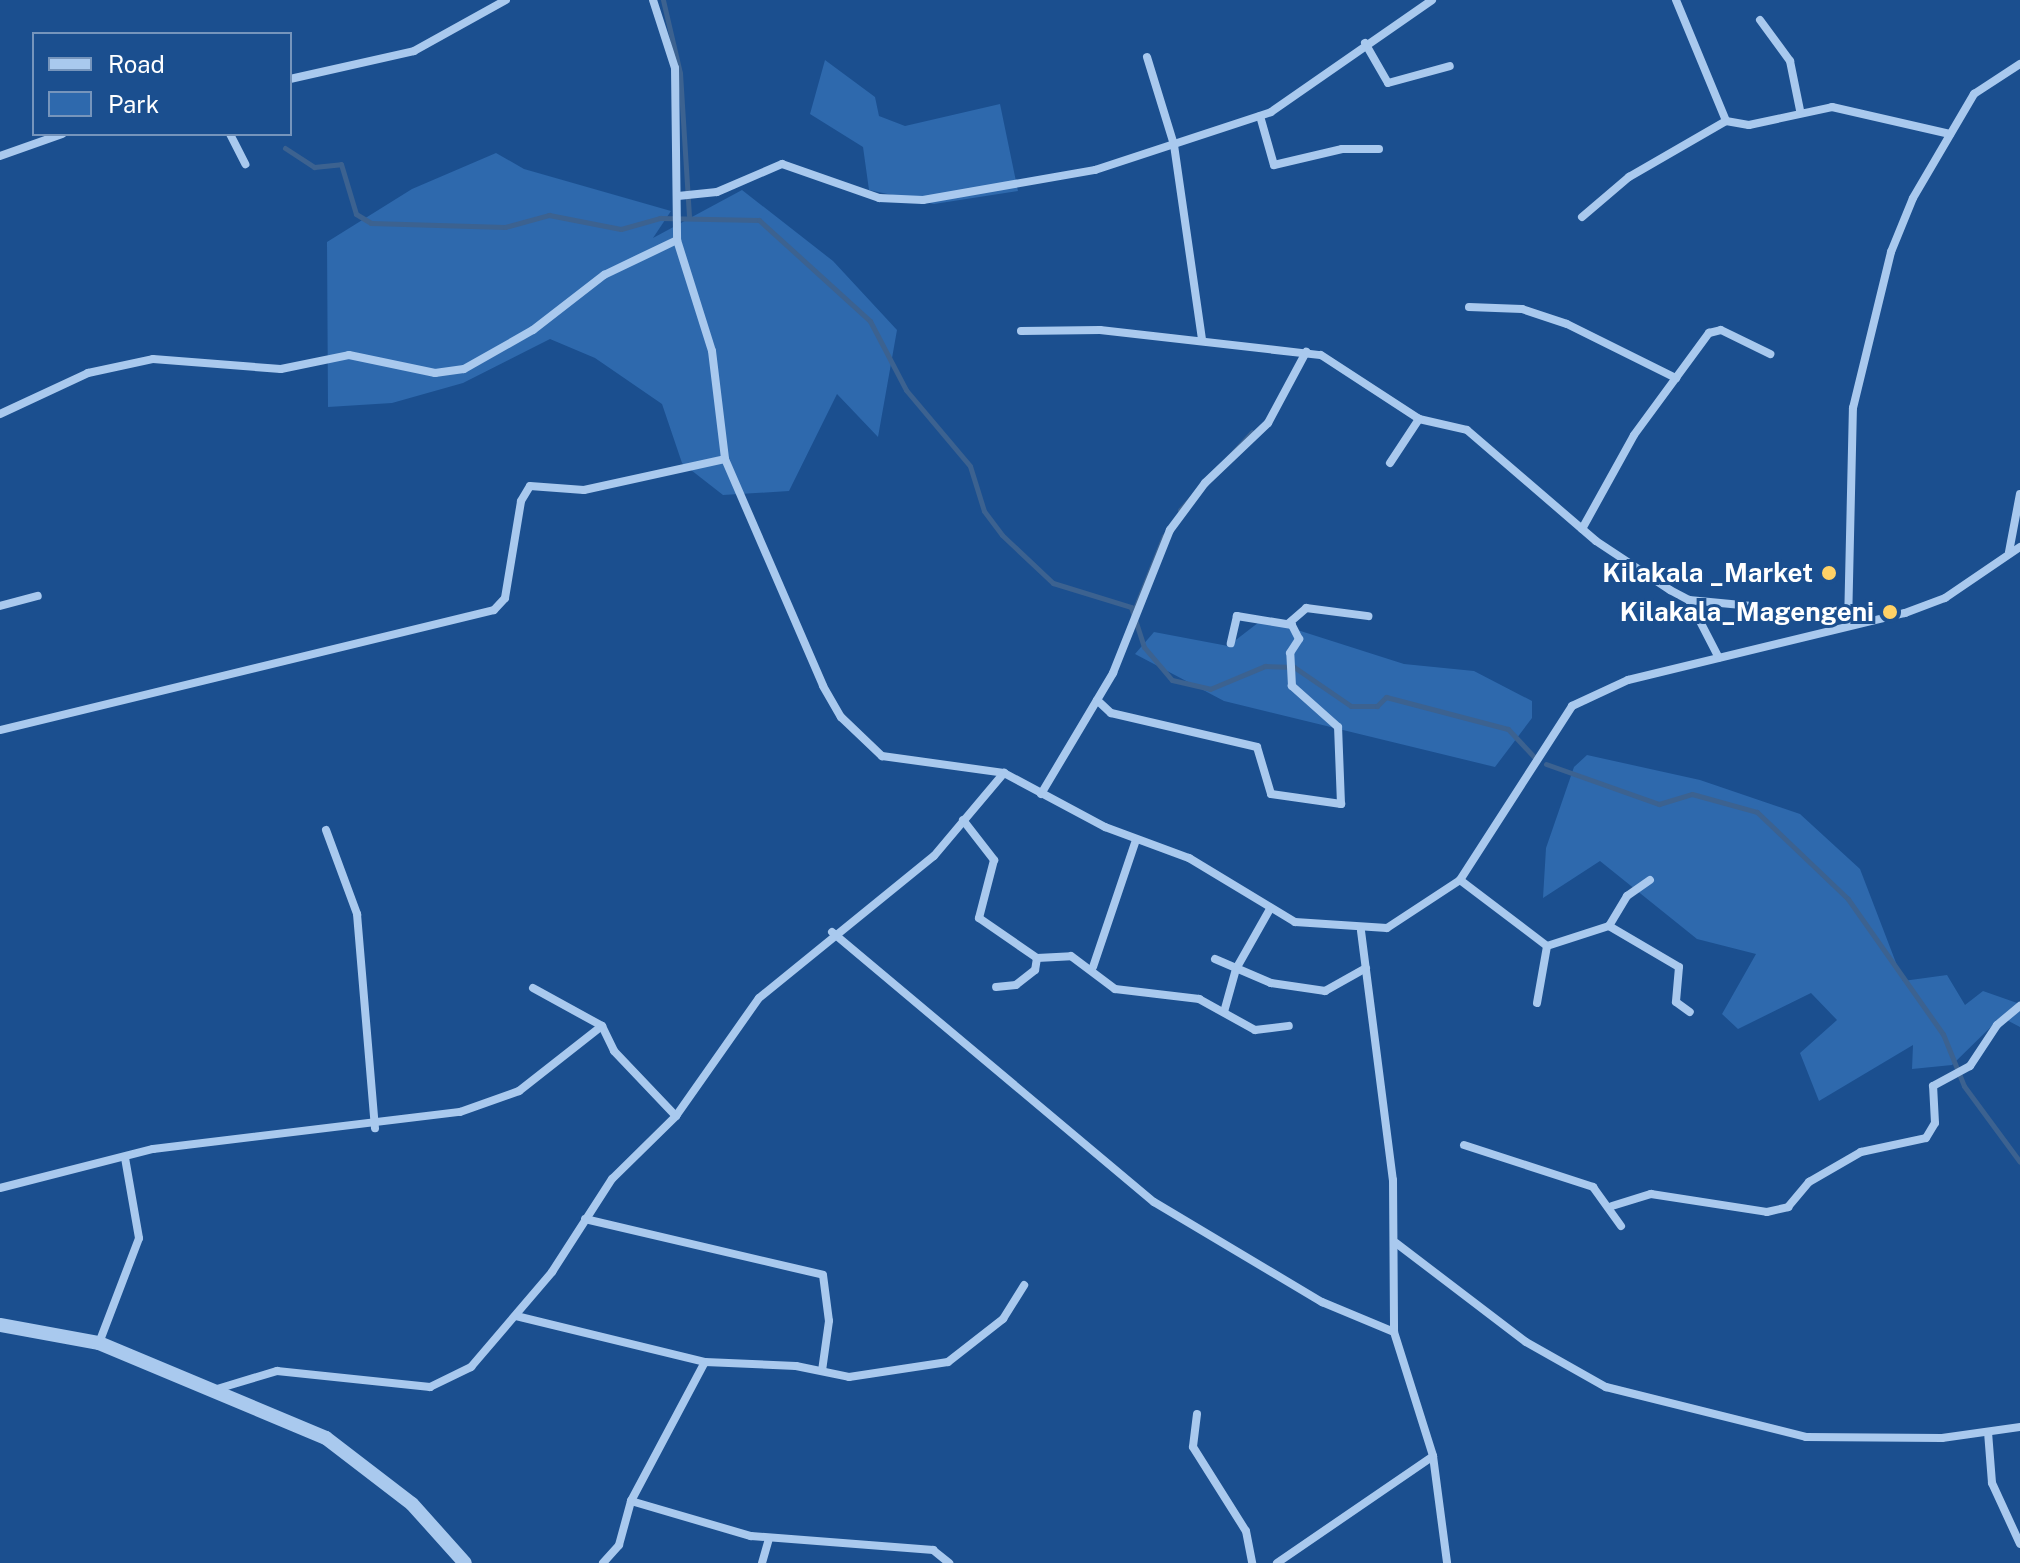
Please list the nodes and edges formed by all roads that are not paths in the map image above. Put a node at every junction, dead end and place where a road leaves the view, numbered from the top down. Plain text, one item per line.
1 (506, 0) edge
2 (653, 0) edge
3 (1432, 0) edge
4 (1676, 0) edge
5 (1760, 20) dead end
6 (1365, 43) junction
7 (1147, 57) dead end
8 (2020, 64) edge
9 (1450, 66) dead end
10 (292, 79) edge
11 (1800, 110) junction
12 (1260, 116) junction
13 (1726, 121) junction
14 (1950, 134) junction
15 (56, 136) edge
16 (231, 136) edge
17 (1174, 145) junction
18 (1379, 149) dead end
19 (0, 156) edge
20 (245, 164) dead end
21 (678, 196) junction
22 (1582, 217) dead end
23 (677, 240) junction
24 (1469, 307) dead end
25 (1021, 331) dead end
26 (1202, 339) junction
27 (1306, 352) junction
28 (1770, 354) dead end
29 (1676, 378) junction
30 (0, 414) edge
31 (1419, 419) junction
32 (725, 459) junction
33 (1390, 463) dead end
34 (2020, 494) edge
35 (1582, 529) junction
36 (2020, 547) edge
37 (2009, 552) junction
38 (38, 596) dead end
39 (1689, 600) junction
40 (0, 606) edge
41 (1752, 606) dead end
42 (1368, 616) dead end
43 (1289, 623) junction
44 (1848, 625) junction
45 (1231, 643) dead end
46 (1719, 658) junction
47 (1097, 700) junction
48 (0, 730) edge
49 (1004, 773) junction
50 (1041, 794) junction
51 (963, 820) junction
52 (326, 830) dead end
53 (1136, 840) junction
54 (1460, 880) junction
55 (1650, 880) dead end
56 (1270, 909) junction
57 (1609, 926) junction
58 (1361, 931) junction
59 (832, 932) junction
60 (1547, 946) junction
61 (1037, 958) junction
62 (1215, 959) dead end
63 (1093, 967) junction
64 (1366, 968) junction
65 (1236, 969) junction
66 (996, 987) dead end
67 (533, 988) dead end
68 (1537, 1003) dead end
69 (2020, 1006) edge
70 (1224, 1012) junction
71 (1690, 1012) dead end
72 (602, 1026) junction
73 (1289, 1026) dead end
74 (676, 1116) junction
75 (375, 1128) junction
76 (1464, 1145) dead end
77 (125, 1158) junction
78 (0, 1188) edge
79 (1612, 1206) junction
80 (585, 1219) junction
81 (1621, 1226) dead end
82 (1396, 1243) junction
83 (1024, 1285) dead end
84 (516, 1316) junction
85 (0, 1325) edge
86 (1394, 1332) junction
87 (99, 1343) junction
88 (705, 1362) junction
89 (822, 1371) junction
90 (217, 1389) junction
91 (1197, 1414) dead end
92 (2020, 1427) edge
93 (1988, 1432) junction
94 (1433, 1456) junction
95 (631, 1501) junction
96 (769, 1538) junction
97 (2020, 1544) edge
98 (1295, 1558) edge
99 (465, 1563) edge
100 (603, 1563) edge
101 (762, 1563) edge
102 (949, 1563) edge
103 (1252, 1563) edge
104 (1277, 1563) edge
105 (1447, 1563) edge

1 - 10 street
2 - 21 street
3 - 6 street
4 - 13 street
5 - 11 street
6 - 9 street
6 - 12 street
7 - 17 street
8 - 14 street
11 - 13 street
11 - 14 street
12 - 17 street
12 - 18 street
13 - 22 street
14 - 44 street
15 - 19 street
16 - 20 street
17 - 21 street
17 - 26 street
21 - 23 street
23 - 30 street
23 - 32 street
24 - 29 street
25 - 26 street
26 - 27 street
27 - 31 street
27 - 47 street
28 - 29 street
29 - 35 street
31 - 33 street
31 - 35 street
32 - 48 street
32 - 49 street
34 - 37 street
35 - 39 street
36 - 37 street
37 - 44 street
38 - 40 street
39 - 41 street
39 - 46 street
42 - 43 street
43 - 45 street
43 - 47 street
44 - 46 street
46 - 54 street
47 - 50 street
49 - 50 street
49 - 51 street
50 - 53 street
51 - 59 street
51 - 61 street
52 - 75 street
53 - 56 street
53 - 63 street
54 - 58 street
54 - 60 street
55 - 57 street
56 - 58 street
56 - 65 street
57 - 60 street
57 - 71 street
58 - 64 street
59 - 74 street
59 - 86 street
60 - 68 street
61 - 63 street
61 - 66 street
62 - 65 street
63 - 70 street
64 - 65 street
64 - 82 street
65 - 70 street
67 - 72 street
69 - 79 street
70 - 73 street
72 - 74 street
72 - 75 street
74 - 80 street
75 - 77 street
76 - 79 street
77 - 78 street
77 - 87 street
79 - 81 street
80 - 84 street
80 - 89 street
82 - 86 street
82 - 93 street
83 - 89 street
84 - 88 street
84 - 90 street
85 - 87 street
86 - 94 street
87 - 90 street
88 - 89 street
88 - 95 street
90 - 99 street
91 - 103 street
92 - 93 street
93 - 97 street
94 - 98 street
94 - 105 street
95 - 96 street
95 - 100 street
96 - 101 street
96 - 102 street
98 - 104 street

